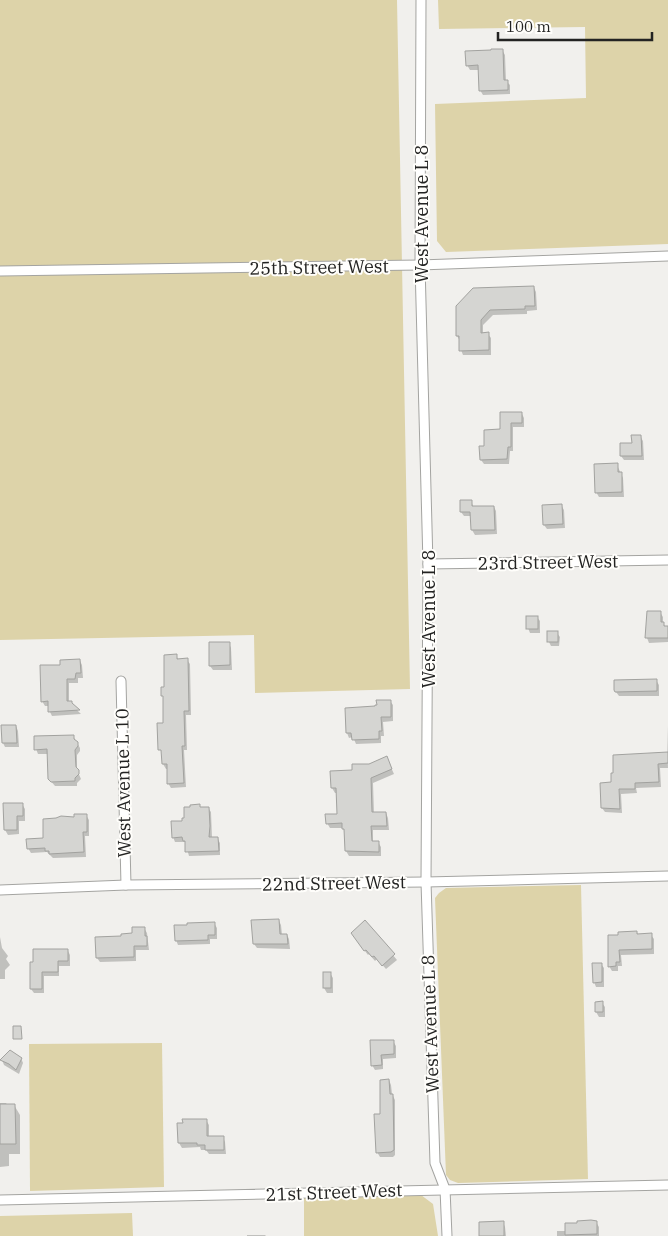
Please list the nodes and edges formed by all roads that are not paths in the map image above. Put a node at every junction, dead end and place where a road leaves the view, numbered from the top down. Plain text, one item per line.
1 (420, 0) edge
2 (668, 256) edge
3 (420, 265) junction
4 (0, 271) edge
5 (668, 560) edge
6 (428, 564) junction
7 (121, 681) dead end
8 (668, 876) edge
9 (426, 882) junction
10 (126, 885) junction
11 (0, 890) edge
12 (668, 1185) edge
13 (445, 1189) junction
14 (0, 1200) edge
15 (447, 1236) edge

1 - 3 street, West Avenue L 8
2 - 3 street, 25th Street West
3 - 4 street, 25th Street West
3 - 6 street, West Avenue L 8
5 - 6 street, 23rd Street West
6 - 9 street, West Avenue L 8
7 - 10 street, West Avenue L 10
8 - 9 street, 22nd Street West
9 - 10 street, 22nd Street West
9 - 13 street, West Avenue L 8
10 - 11 street, 22nd Street West
12 - 13 street, 21st Street West
13 - 14 street, 21st Street West
13 - 15 street, West Avenue L 8

